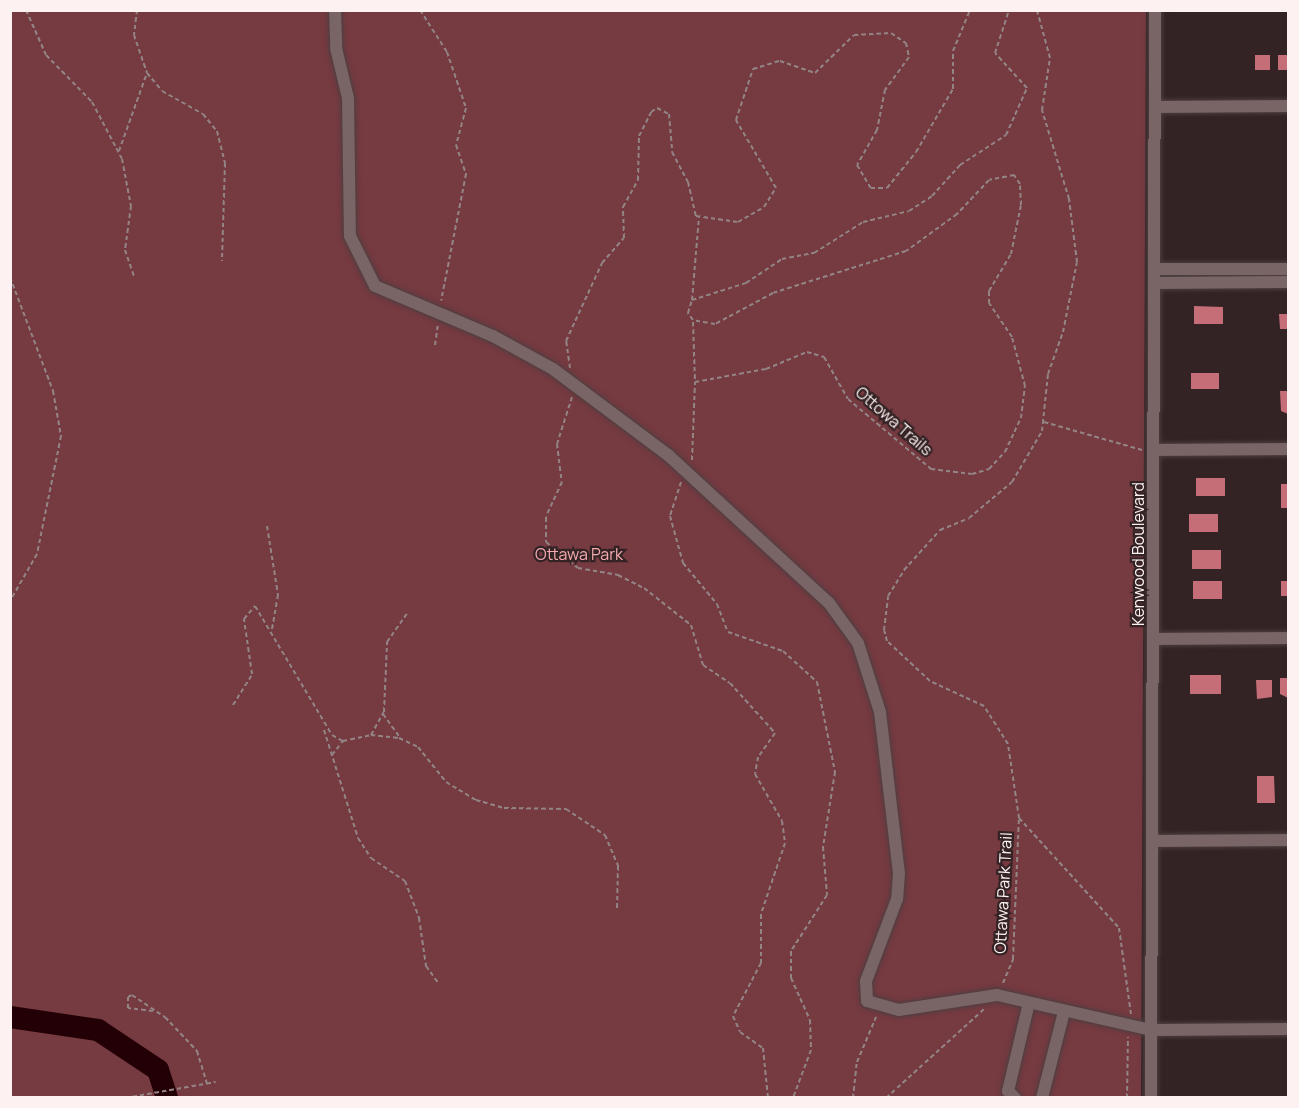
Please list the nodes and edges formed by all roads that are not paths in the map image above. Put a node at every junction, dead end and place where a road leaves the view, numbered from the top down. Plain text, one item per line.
1 (335, 10) edge
2 (1155, 10) edge
3 (1155, 106) junction
4 (1288, 106) edge
5 (1155, 269) junction
6 (1288, 269) edge
7 (1155, 282) junction
8 (1288, 282) edge
9 (1288, 449) edge
10 (1154, 450) junction
11 (1288, 638) edge
12 (1155, 639) junction
13 (1288, 840) edge
14 (1152, 841) junction
15 (1029, 1003) junction
16 (1064, 1012) junction
17 (1288, 1029) edge
18 (1151, 1030) junction
19 (1015, 1098) edge
20 (1042, 1098) edge
21 (1150, 1098) edge

1 - 15 street
2 - 3 street, Kenwood Boulevard
3 - 4 street
3 - 5 street, Kenwood Boulevard
5 - 6 street
5 - 7 street, Kenwood Boulevard
7 - 8 street
7 - 10 street, Kenwood Boulevard
9 - 10 street
10 - 12 street, Kenwood Boulevard
11 - 12 street
12 - 14 street, Kenwood Boulevard
13 - 14 street
14 - 18 street, Kenwood Boulevard
15 - 16 street
15 - 19 street
16 - 18 street
16 - 20 street
17 - 18 street
18 - 21 street, Kenwood Boulevard

